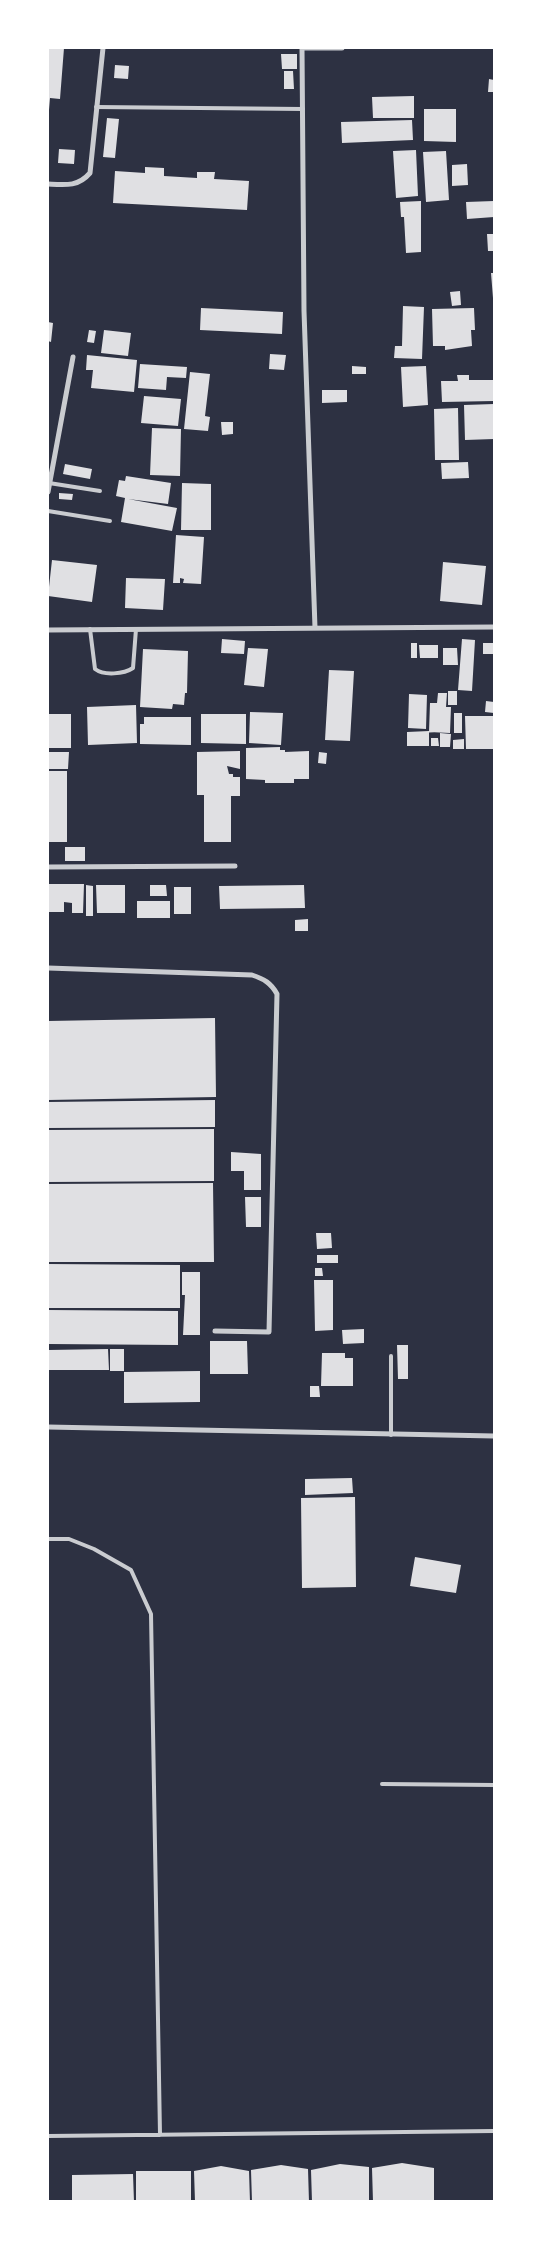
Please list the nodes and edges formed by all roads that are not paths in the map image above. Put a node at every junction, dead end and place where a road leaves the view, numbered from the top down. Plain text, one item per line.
1 (103, 48) edge
2 (302, 48) edge
3 (342, 48) edge
4 (96, 107) junction
5 (303, 109) junction
6 (48, 184) edge
7 (73, 357) dead end
8 (49, 483) junction
9 (100, 491) dead end
10 (48, 492) edge
11 (48, 510) edge
12 (110, 521) dead end
13 (494, 627) edge
14 (315, 628) junction
15 (136, 629) junction
16 (48, 630) edge
17 (90, 630) junction
18 (235, 866) dead end
19 (48, 867) edge
20 (48, 968) edge
21 (215, 1330) dead end
22 (391, 1356) dead end
23 (48, 1427) edge
24 (391, 1435) junction
25 (494, 1436) edge
26 (48, 1538) edge
27 (382, 1784) dead end
28 (494, 1785) edge
29 (494, 2131) edge
30 (160, 2135) junction
31 (48, 2136) edge

1 - 4 street
2 - 3 street
2 - 5 street
4 - 5 lane
4 - 6 street
5 - 14 street
7 - 8 street
8 - 9 lane
8 - 10 street
11 - 12 lane
13 - 14 street
14 - 15 street
15 - 17 street
15 - 17 lane
16 - 17 street
18 - 19 street
20 - 21 street
22 - 24 lane
23 - 24 street
24 - 25 street
26 - 30 lane
27 - 28 lane
29 - 30 lane
30 - 31 lane

